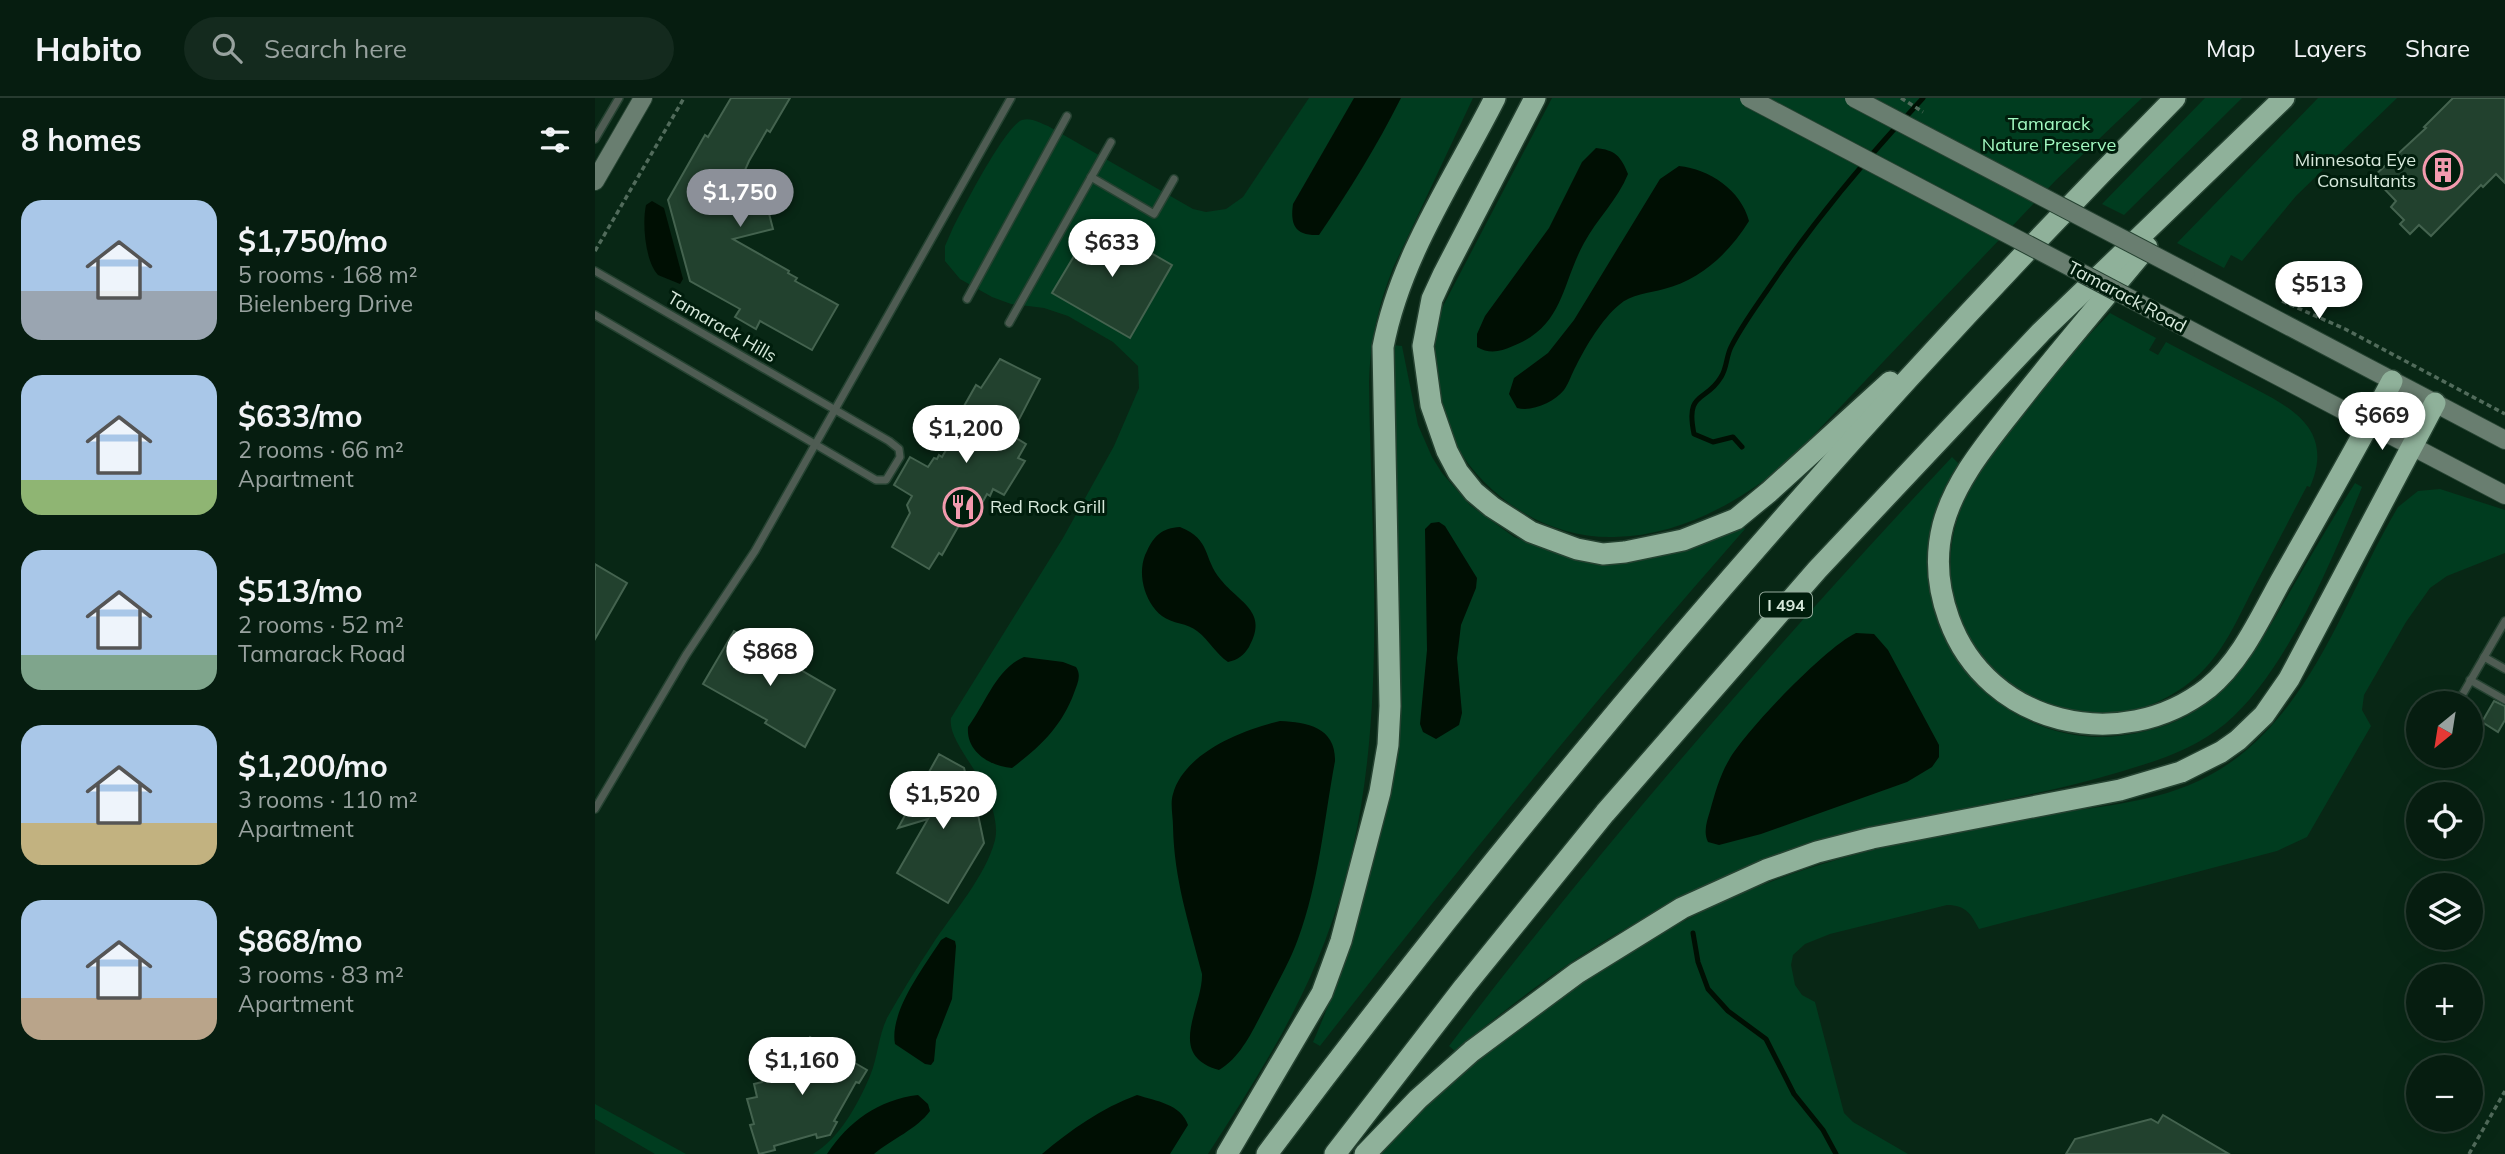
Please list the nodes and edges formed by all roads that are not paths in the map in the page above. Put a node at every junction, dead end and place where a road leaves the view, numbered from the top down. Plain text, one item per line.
1 (619, 98) edge
2 (643, 98) edge
3 (1011, 98) edge
4 (1495, 98) edge
5 (1535, 98) edge
6 (1749, 98) edge
7 (1854, 98) edge
8 (2175, 98) edge
9 (2284, 98) edge
10 (1067, 116) dead end
11 (595, 139) edge
12 (1111, 142) dead end
13 (2210, 169) junction
14 (1091, 177) junction
15 (1174, 179) dead end
16 (595, 181) edge
17 (595, 271) edge
18 (2004, 276) junction
19 (967, 299) dead end
20 (595, 315) edge
21 (1009, 323) dead end
22 (2392, 381) junction
23 (2435, 403) junction
24 (834, 410) junction
25 (2369, 424) junction
26 (2505, 440) edge
27 (815, 446) junction
28 (2412, 446) junction
29 (2505, 495) edge
30 (2505, 621) edge
31 (2502, 634) edge
32 (2484, 657) junction
33 (2505, 669) edge
34 (2470, 680) junction
35 (2464, 691) edge
36 (2505, 700) edge
37 (595, 809) edge
38 (1227, 1154) edge
39 (1267, 1154) edge
40 (1335, 1154) edge
41 (1365, 1154) edge

1 - 11 lane
2 - 16 street
3 - 24 lane
4 - 38 highway
5 - 18 highway
6 - 25 street, Tamarack Road, bridge
7 - 22 street, bridge
8 - 18 highway
9 - 13 highway, I 494
10 - 19 lane
12 - 14 lane
13 - 25 highway
13 - 40 highway, I 494
14 - 15 lane
14 - 21 lane
17 - 24 lane, Tamarack Hills
18 - 39 highway
20 - 27 lane
22 - 23 street
22 - 25 highway
23 - 26 street
23 - 28 highway
24 - 27 lane
24 - 27 lane, Tamarack Hills
25 - 28 street, Tamarack Road
27 - 37 lane
28 - 29 street, Tamarack Road
28 - 41 highway
30 - 31 lane
31 - 32 lane
32 - 33 lane
32 - 34 lane
34 - 35 lane
34 - 36 lane

